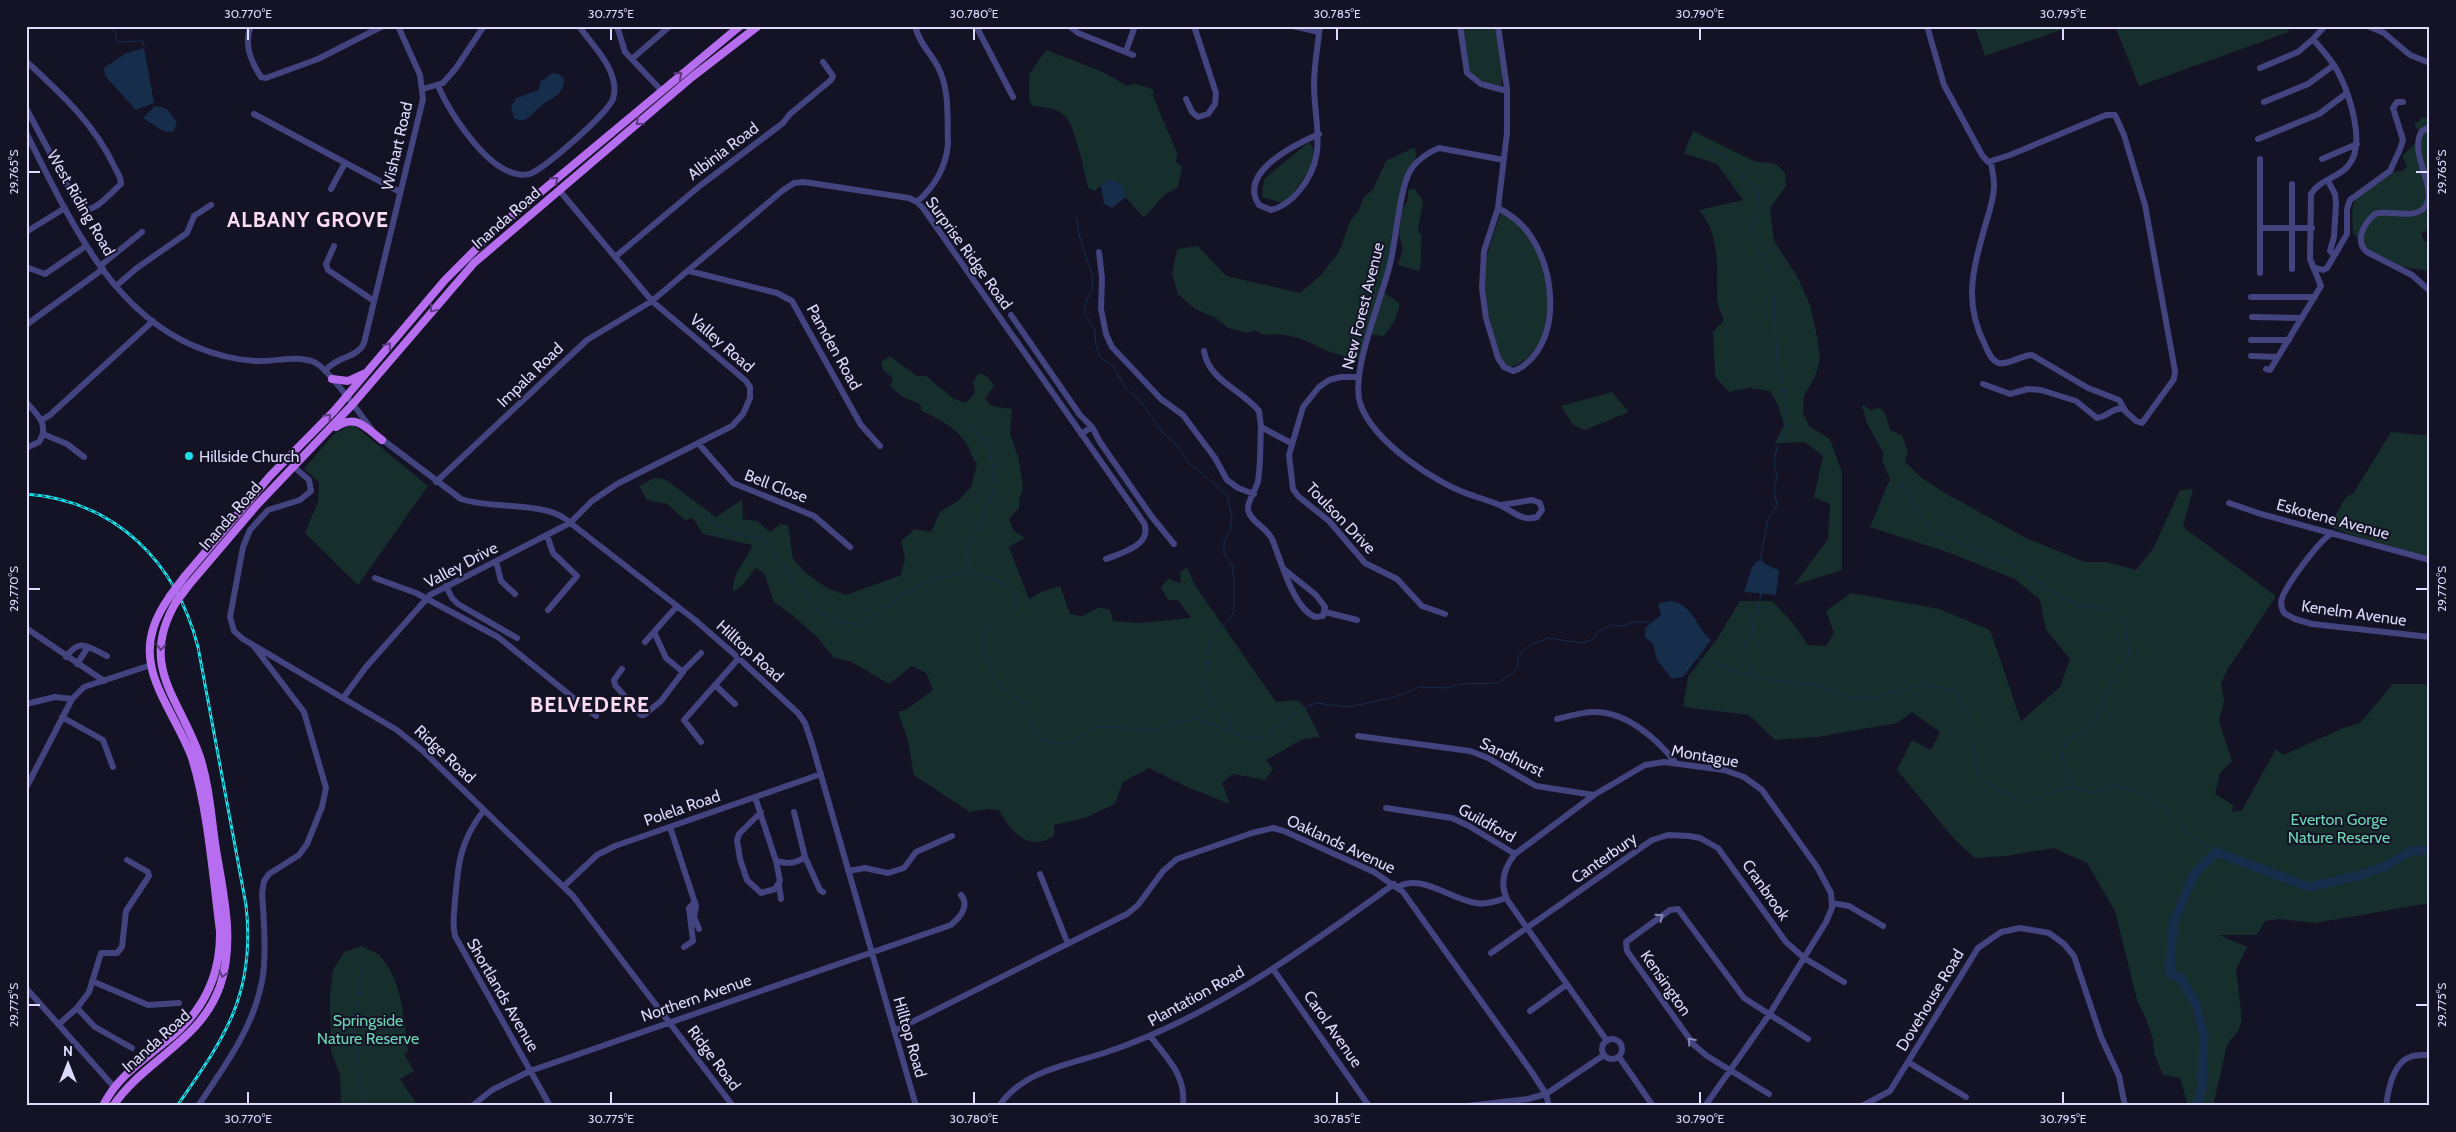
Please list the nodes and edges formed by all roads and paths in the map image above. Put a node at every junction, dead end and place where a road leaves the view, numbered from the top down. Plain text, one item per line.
1 (252, 26) edge
2 (383, 26) edge
3 (398, 26) edge
4 (484, 26) edge
5 (579, 26) edge
6 (617, 26) edge
7 (670, 26) edge
8 (740, 26) edge
9 (758, 26) edge
10 (915, 26) edge
11 (976, 26) edge
12 (1069, 26) edge
13 (1135, 26) edge
14 (1194, 26) edge
15 (1293, 26) edge
16 (1460, 26) edge
17 (1498, 26) edge
18 (1926, 26) edge
19 (2324, 26) edge
20 (2368, 26) edge
21 (1320, 29) edge
22 (725, 37) junction
23 (2313, 40) junction
24 (735, 43) junction
25 (1126, 51) junction
26 (1133, 55) dead end
27 (632, 58) junction
28 (26, 61) edge
29 (823, 62) dead end
30 (2430, 63) edge
31 (2334, 65) junction
32 (2260, 68) dead end
33 (438, 86) junction
34 (423, 89) junction
35 (661, 90) junction
36 (1507, 91) junction
37 (2347, 93) junction
38 (1013, 97) dead end
39 (1186, 99) dead end
40 (2264, 102) dead end
41 (2403, 102) dead end
42 (26, 108) edge
43 (254, 114) dead end
44 (2430, 127) edge
45 (26, 133) edge
46 (1319, 134) junction
47 (2258, 139) dead end
48 (2357, 144) junction
49 (2260, 159) dead end
50 (2322, 159) dead end
51 (1504, 160) junction
52 (1991, 162) junction
53 (346, 163) junction
54 (2328, 181) junction
55 (2292, 184) dead end
56 (331, 189) dead end
57 (559, 190) junction
58 (400, 192) junction
59 (917, 202) junction
60 (212, 205) dead end
61 (65, 208) junction
62 (1498, 208) junction
63 (2260, 228) junction
64 (2293, 228) junction
65 (2312, 228) junction
66 (26, 232) edge
67 (142, 232) dead end
68 (86, 246) junction
69 (334, 246) dead end
70 (1099, 252) dead end
71 (2334, 256) junction
72 (615, 257) junction
73 (26, 267) edge
74 (2313, 267) junction
75 (101, 268) junction
76 (2292, 269) dead end
77 (689, 271) junction
78 (2260, 273) dead end
79 (116, 286) junction
80 (2430, 291) edge
81 (2251, 297) dead end
82 (2315, 297) junction
83 (374, 301) junction
84 (652, 301) junction
85 (1011, 315) dead end
86 (2252, 318) dead end
87 (2302, 318) junction
88 (153, 321) junction
89 (26, 325) edge
90 (2251, 340) dead end
91 (2289, 340) junction
92 (1204, 350) dead end
93 (2251, 356) dead end
94 (2278, 357) junction
95 (2266, 370) dead end
96 (325, 371) junction
97 (368, 371) junction
98 (1359, 377) junction
99 (332, 379) junction
100 (1983, 384) dead end
101 (346, 397) junction
102 (26, 402) edge
103 (352, 405) junction
104 (2125, 410) junction
105 (42, 420) junction
106 (1092, 427) junction
107 (1261, 427) junction
108 (43, 434) junction
109 (1081, 434) junction
110 (324, 436) junction
111 (382, 440) junction
112 (698, 443) junction
113 (1291, 443) junction
114 (880, 446) dead end
115 (26, 448) edge
116 (84, 457) dead end
117 (294, 467) junction
118 (436, 482) junction
119 (1254, 494) junction
120 (2229, 502) dead end
121 (1502, 505) junction
122 (570, 523) junction
123 (2332, 533) junction
124 (547, 535) junction
125 (1174, 544) dead end
126 (850, 547) dead end
127 (1106, 559) dead end
128 (2430, 560) edge
129 (496, 561) junction
130 (1285, 570) junction
131 (375, 578) dead end
132 (446, 586) junction
133 (515, 594) dead end
134 (425, 599) junction
135 (678, 606) junction
136 (548, 610) dead end
137 (1325, 612) junction
138 (1445, 614) dead end
139 (1357, 620) dead end
140 (27, 629) edge
141 (654, 632) junction
142 (2430, 637) edge
143 (517, 638) dead end
144 (646, 642) dead end
145 (252, 644) junction
146 (88, 647) junction
147 (701, 653) dead end
148 (107, 656) dead end
149 (66, 657) junction
150 (739, 658) junction
151 (77, 664) junction
152 (151, 665) junction
153 (622, 669) dead end
154 (683, 671) junction
155 (104, 681) junction
156 (715, 685) junction
157 (343, 698) junction
158 (72, 699) junction
159 (26, 704) edge
160 (735, 704) dead end
161 (596, 716) dead end
162 (62, 717) junction
163 (1557, 719) dead end
164 (1358, 736) dead end
165 (701, 742) dead end
166 (1676, 763) junction
167 (112, 767) dead end
168 (820, 774) junction
169 (26, 788) edge
170 (1594, 796) junction
171 (755, 797) junction
172 (1386, 808) dead end
173 (484, 810) junction
174 (761, 812) junction
175 (794, 812) dead end
176 (670, 827) junction
177 (952, 836) dead end
178 (1705, 840) joint
179 (1514, 854) junction
180 (805, 857) junction
181 (127, 860) dead end
182 (776, 861) junction
183 (848, 871) junction
184 (1040, 874) dead end
185 (779, 885) junction
186 (564, 886) junction
187 (1396, 886) junction
188 (823, 892) dead end
189 (961, 895) dead end
190 (1506, 898) junction
191 (781, 899) dead end
192 (695, 902) junction
193 (1832, 903) junction
194 (1883, 926) dead end
195 (699, 929) dead end
196 (1527, 929) junction
197 (1068, 944) junction
198 (684, 948) dead end
199 (871, 952) junction
200 (1491, 953) dead end
201 (1804, 958) junction
202 (1273, 969) junction
203 (92, 981) junction
204 (1844, 982) dead end
205 (1566, 985) junction
206 (26, 988) edge
207 (179, 1003) dead end
208 (77, 1008) junction
209 (1530, 1011) dead end
210 (1769, 1014) junction
211 (669, 1022) junction
212 (59, 1024) junction
213 (894, 1031) junction
214 (1151, 1037) junction
215 (1808, 1039) dead end
216 (1607, 1041) junction
217 (132, 1048) dead end
218 (1604, 1055) junction
219 (2430, 1055) edge
220 (1619, 1057) junction
221 (1908, 1062) junction
222 (530, 1070) junction
223 (1730, 1070) junction
224 (114, 1087) junction
225 (1546, 1094) junction
226 (1769, 1094) dead end
227 (1966, 1097) dead end
228 (103, 1106) edge
229 (113, 1106) edge
230 (198, 1106) edge
231 (472, 1106) edge
232 (550, 1106) edge
233 (733, 1106) edge
234 (916, 1106) edge
235 (999, 1106) edge
236 (1183, 1106) edge
237 (1369, 1106) edge
238 (1467, 1106) edge
239 (1548, 1106) edge
240 (1653, 1106) edge
241 (1705, 1106) edge
242 (1862, 1106) edge
243 (2125, 1106) edge
244 (2386, 1106) edge

1 - 2 street
3 - 34 street, Wishart Road
4 - 33 street
5 - 33 street
6 - 27 street
7 - 27 street
8 - 22 main road, Inanda Road
9 - 24 main road, Inanda Road
10 - 59 street
11 - 38 street
12 - 25 street
13 - 25 street
14 - 39 street
15 - 21 street
16 - 36 street
17 - 36 street
18 - 52 street
19 - 23 street
20 - 30 street
21 - 46 street
22 - 24 main road
35 -> 22 main road, Inanda Road
23 - 31 street
23 - 32 street
24 -> 57 main road, Inanda Road
25 - 26 street
27 - 35 street
28 - 42 street
29 - 72 street, Albinia Road
31 - 37 street
31 - 40 street
33 - 34 street
34 - 58 street, Wishart Road
97 -> 35 main road, Inanda Road
36 - 51 street
37 - 47 street
37 - 48 street
41 - 71 street
43 - 53 street
44 - 80 street
45 - 61 street, West Riding Road
46 - 46 street
48 - 50 street
48 - 54 street
49 - 63 street
51 - 62 street
51 - 98 street, New Forest Avenue
52 - 104 street
52 - 104 street
53 - 56 street
53 - 58 street
54 - 65 street
54 - 71 street
55 - 64 street
57 - 72 street, Valley Road
57 -> 103 main road, Inanda Road
58 - 83 street, Wishart Road
59 - 77 street, Surprise Ridge Road
59 - 109 street, Surprise Ridge Road
60 - 79 street
61 - 66 street
61 - 68 street, West Riding Road
62 - 62 street
63 - 64 street
63 - 78 street
64 - 65 street
64 - 76 street
65 - 74 street
67 - 75 street
68 - 73 street
68 - 75 street, West Riding Road
69 - 83 street
70 - 119 street
71 - 74 street
72 - 84 street, Valley Road
74 - 82 street
75 - 79 street, West Riding Road
75 - 89 street
77 - 84 street, Surprise Ridge Road
77 - 114 street, Pamden Road
79 - 88 street, West Riding Road
81 - 82 street
82 - 87 street
83 - 96 street, Wishart Road
84 - 112 street, Valley Road
84 - 118 street, Impala Road
85 - 106 street
86 - 87 street
87 - 91 street
88 - 96 street, West Riding Road
88 - 105 street
90 - 91 street
91 - 94 street
92 - 107 street
93 - 94 street
94 - 95 street
96 - 99 street, West Riding Road
97 - 99 main road
97 - 101 main road, Inanda Road
98 - 113 street, Toulson Drive
98 - 121 street, New Forest Avenue
99 - 101 street, West Riding Road
100 - 104 street
101 - 103 street, Hilltop Road
152 -> 101 main road, Inanda Road, bridge
102 - 105 street
103 - 110 main road, Inanda Road
103 - 111 street, Hilltop Road
105 - 108 street
106 - 109 street
106 - 125 street
107 - 113 street
107 - 119 street
108 - 115 street
108 - 116 street
109 - 127 street, Surprise Ridge Road
110 - 111 main road
110 - 117 main road, Inanda Road
111 - 118 street, Hilltop Road
112 - 122 street, Valley Road
112 - 126 street, Bell Close
113 - 138 street, Toulson Drive
117 - 145 street, Ridge Road
117 -> 229 main road, Inanda Road, bridge
118 - 122 street, Hilltop Road
119 - 130 street
120 - 123 street, Eskotene Avenue
121 - 121 street, New Forest Avenue
122 - 124 street, Valley Drive
122 - 135 street, Hilltop Road
123 - 128 street, Eskotene Avenue
123 - 142 street, Kenelm Avenue
124 - 129 street, Valley Drive
124 - 136 street
129 - 132 street, Valley Drive
129 - 133 street
130 - 137 street
130 - 137 street
131 - 134 street
132 - 134 street, Valley Drive
132 - 143 street
134 - 157 street, Valley Drive
134 - 161 street
135 - 141 street
135 - 150 street, Hilltop Road
137 - 139 street
140 - 149 street
141 - 144 street
141 - 154 street
145 - 157 street, Ridge Road
145 - 230 street
146 - 148 street
146 - 149 street
146 - 151 street
147 - 154 street
149 - 151 street
150 - 156 street
150 - 168 street, Hilltop Road
151 - 155 street
152 - 155 street
152 - 224 main road, Inanda Road
153 - 154 street
155 - 158 street
156 - 160 street
156 - 165 street
157 - 173 street, Ridge Road
158 - 159 street
158 - 162 street
162 - 167 street
162 - 169 street
163 - 166 street
164 - 170 street, Sandhurst
166 - 170 street, Montague
166 - 193 street, Montague
168 - 171 street, Polela Road
168 - 183 street, Hilltop Road
170 - 179 street, Montague
171 - 174 street
171 - 176 street, Polela Road
172 - 179 street, Guildford
173 - 186 street, Ridge Road
173 - 222 street, Shortlands Avenue
174 - 182 street
174 - 185 street
175 - 180 street
176 - 186 street, Polela Road
176 - 192 street
177 - 183 street
178 - 196 street, Canterbury
178 - 201 street, Cranbrook
179 - 190 street, Montague
180 - 182 street
180 - 188 street
181 - 203 street
182 - 185 street
183 - 199 street, Hilltop Road
184 - 197 street
185 - 191 street
186 - 211 street, Ridge Road
187 - 190 street
187 - 197 street, Oaklands Avenue
187 - 202 street, Plantation Road
187 - 225 street, Oaklands Avenue
189 - 199 street, Northern Avenue
190 - 196 street, Montague
192 - 195 street
192 - 198 street
193 - 194 street
193 - 201 street
196 - 200 street, Canterbury
196 - 205 street, Montague
197 - 213 street, Oaklands Avenue
199 - 211 street, Northern Avenue
199 - 213 street, Hilltop Road
201 - 204 street, Cranbrook
201 - 210 street
202 - 214 street, Plantation Road
202 - 237 street, Carol Avenue
203 - 207 street
203 - 208 street
205 - 209 street
205 - 216 street, Montague
206 - 212 street
208 - 212 street
208 - 217 street
210 - 215 street
210 - 223 street
223 -> 210 street, Kensington
211 - 222 street, Northern Avenue
211 - 233 street, Ridge Road
212 - 224 street
213 - 234 street, Hilltop Road
214 - 235 street, Plantation Road
214 - 236 street
216 - 218 street
216 - 220 street
218 - 220 street
218 - 225 street
219 - 244 street
220 - 240 street
221 - 227 street
221 - 242 street, Dovehouse Road
221 - 243 street, Dovehouse Road
222 - 231 street, Northern Avenue
222 - 232 street, Shortlands Avenue
223 - 226 street
223 - 241 street
224 - 228 main road, Inanda Road
225 - 238 street
225 - 239 street

